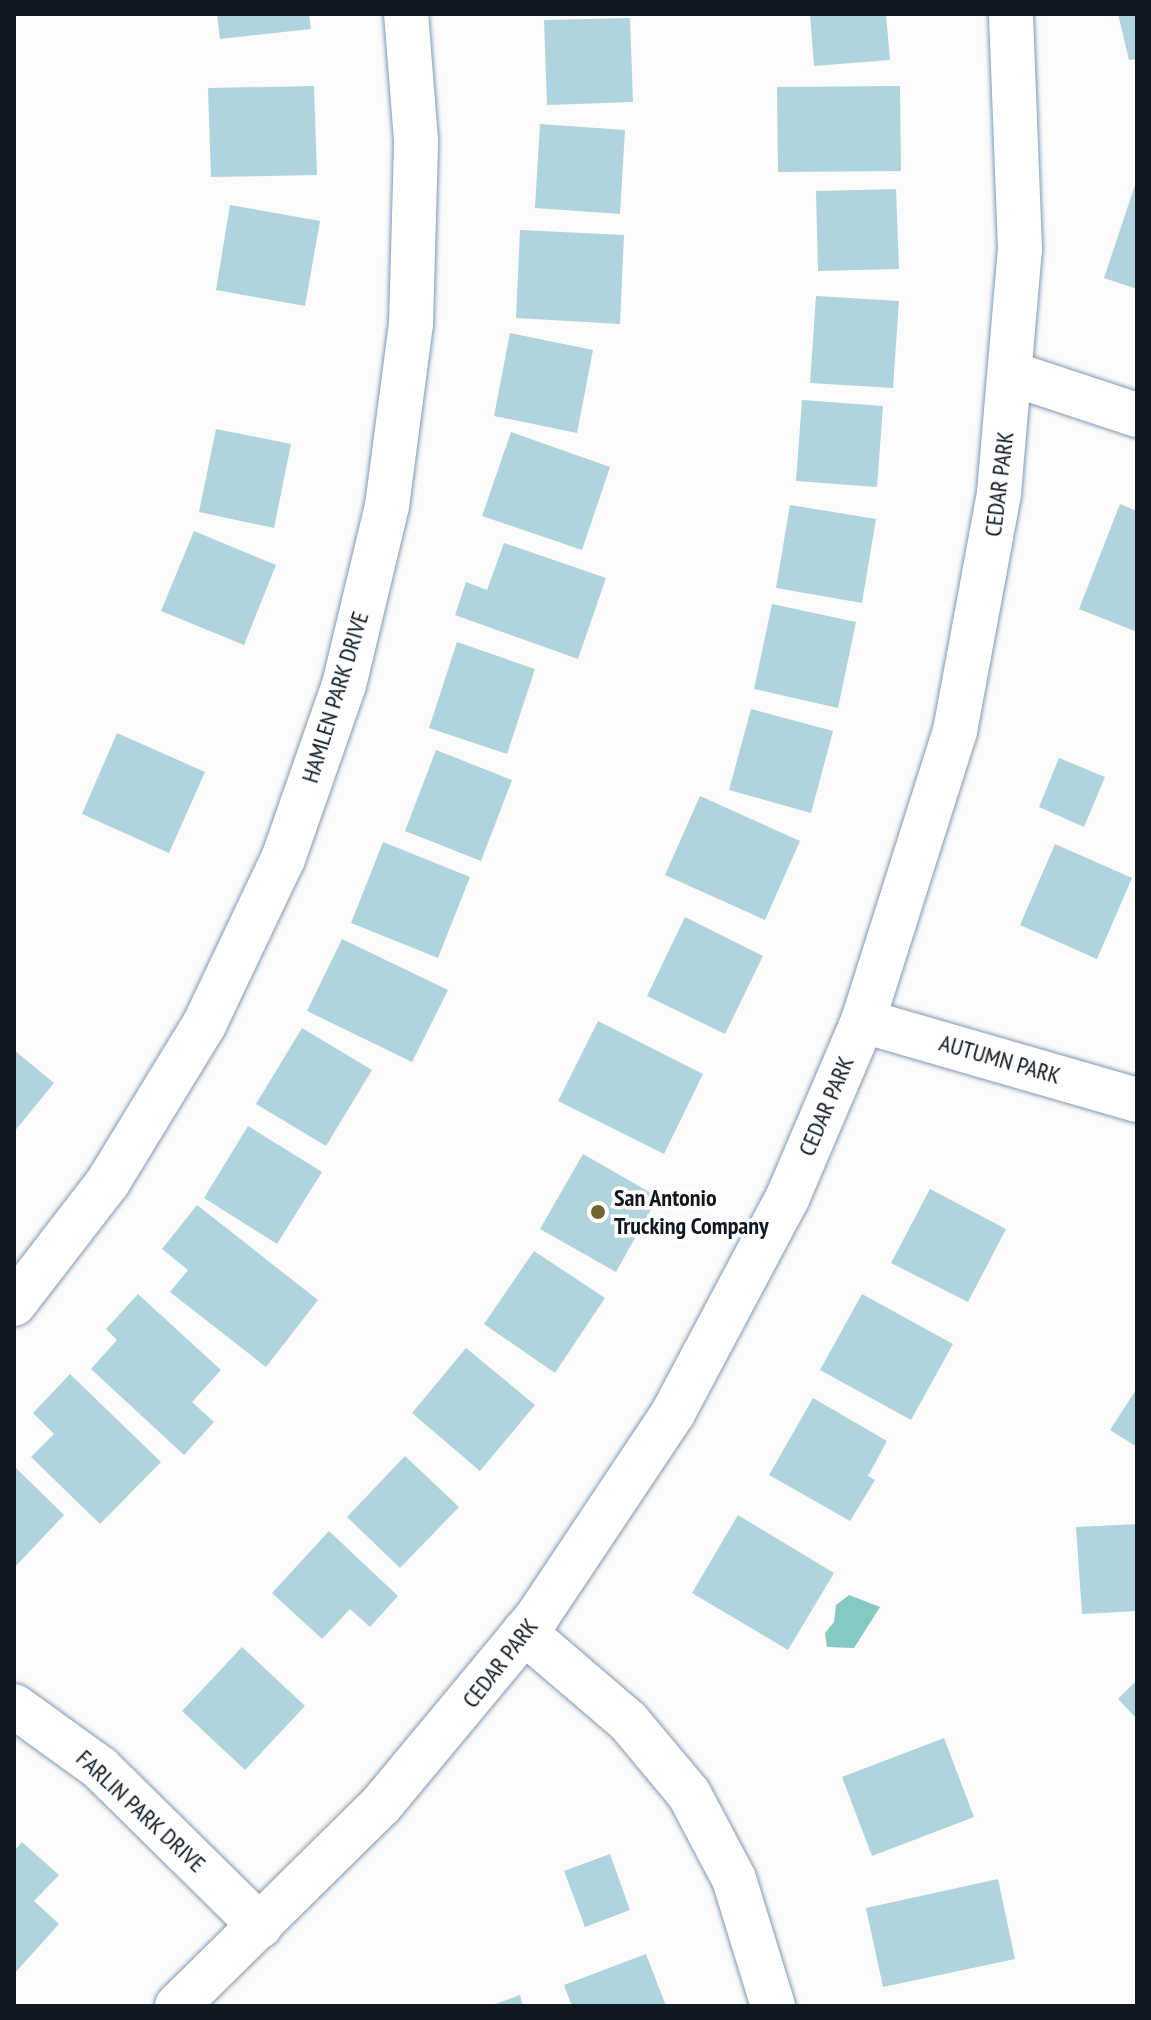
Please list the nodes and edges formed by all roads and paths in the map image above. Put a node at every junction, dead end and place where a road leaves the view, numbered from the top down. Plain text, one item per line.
1 (406, 14) edge
2 (1011, 14) edge
3 (1013, 374) junction
4 (1137, 415) edge
5 (863, 1021) junction
6 (1137, 1100) edge
7 (14, 1304) edge
8 (524, 1632) junction
9 (14, 1706) edge
10 (260, 1926) junction
11 (177, 2006) edge
12 (773, 2006) edge

1 - 7 street, HAMLEN PARK DRIVE
2 - 3 street, CEDAR PARK
3 - 4 street
3 - 5 street, CEDAR PARK
5 - 6 street, AUTUMN PARK
5 - 8 street, CEDAR PARK
8 - 10 street, CEDAR PARK
8 - 12 street
9 - 10 street, FARLIN PARK DRIVE
10 - 11 street, CEDAR PARK

